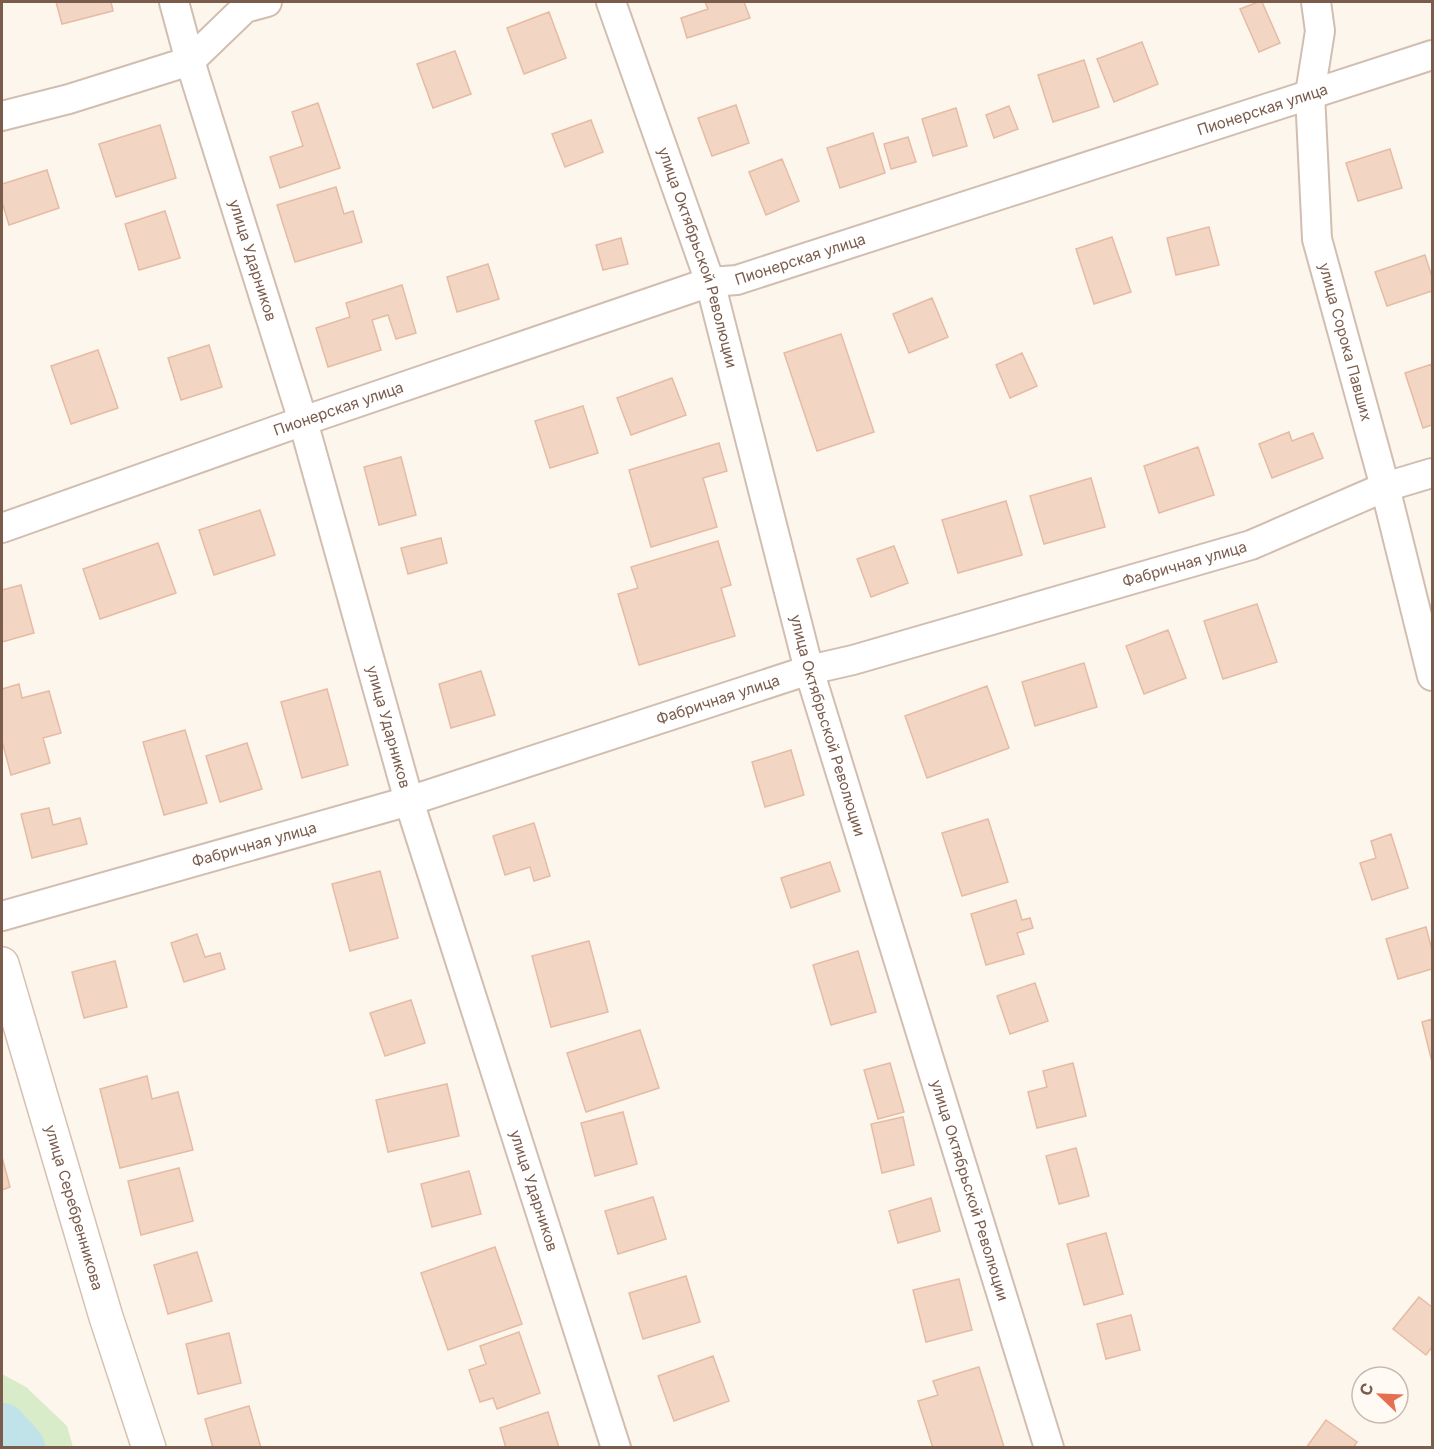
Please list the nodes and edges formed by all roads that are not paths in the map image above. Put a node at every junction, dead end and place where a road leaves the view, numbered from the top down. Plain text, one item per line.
1 (174, 2) edge
2 (267, 2) edge
3 (611, 2) edge
4 (1316, 2) edge
5 (1432, 55) edge
6 (190, 61) junction
7 (1310, 94) junction
8 (2, 116) edge
9 (710, 282) junction
10 (303, 421) junction
11 (1432, 474) edge
12 (1385, 487) junction
13 (2, 528) edge
14 (809, 670) junction
15 (1432, 676) edge
16 (409, 801) junction
17 (2, 916) edge
18 (2, 964) edge
19 (149, 1448) edge
20 (616, 1448) edge
21 (1049, 1448) edge

1 - 6 street, улица Ударников
2 - 6 street
3 - 9 street, улица Октябрьской Революции
4 - 7 street, улица Сорока Павших
5 - 7 street, Пионерская улица
6 - 8 street
6 - 10 street, улица Ударников
7 - 9 street, Пионерская улица
7 - 12 street, улица Сорока Павших
9 - 10 street, Пионерская улица
9 - 14 street, улица Октябрьской Революции
10 - 13 street, Пионерская улица
10 - 16 street, улица Ударников
11 - 12 street, Фабричная улица
12 - 14 street, Фабричная улица
12 - 15 street, улица Сорока Павших
14 - 16 street, Фабричная улица
14 - 21 street, улица Октябрьской Революции
16 - 17 street, Фабричная улица
16 - 20 street, улица Ударников
18 - 19 street, улица Серебренникова

